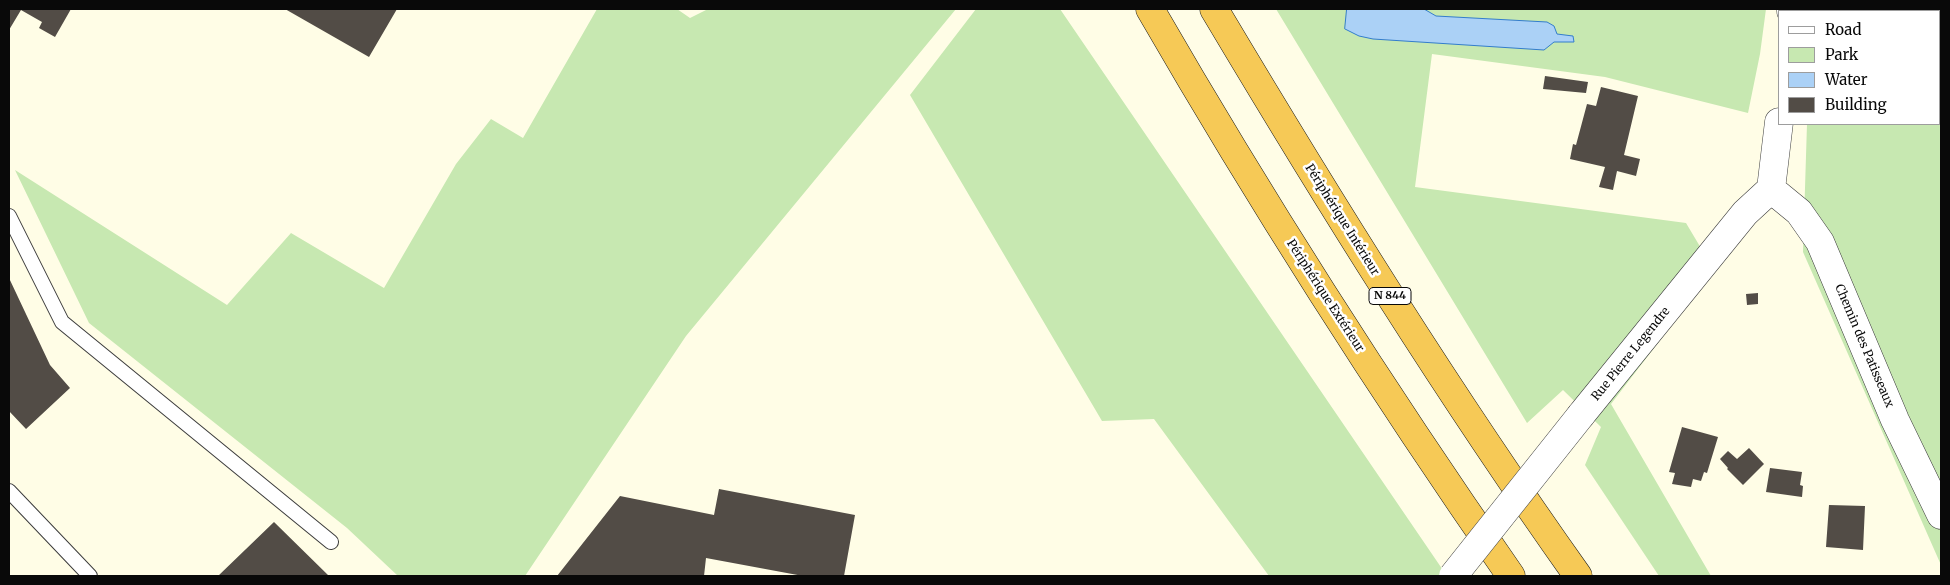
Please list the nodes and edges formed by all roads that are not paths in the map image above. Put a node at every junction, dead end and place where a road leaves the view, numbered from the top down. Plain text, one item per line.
1 (1150, 9) edge
2 (1214, 9) edge
3 (1779, 125) edge
4 (1771, 189) junction
5 (9, 216) edge
6 (9, 491) edge
7 (1941, 515) edge
8 (331, 542) dead end
9 (90, 576) edge
10 (1452, 576) edge
11 (1511, 576) edge
12 (1578, 576) edge

1 - 11 highway, Périphérique Extérieur
2 - 12 highway, Périphérique Intérieur / N 844
3 - 4 street
4 - 7 street, Chemin des Patisseaux
4 - 10 street, Rue Pierre Legendre, bridge
5 - 8 lane
6 - 9 lane

